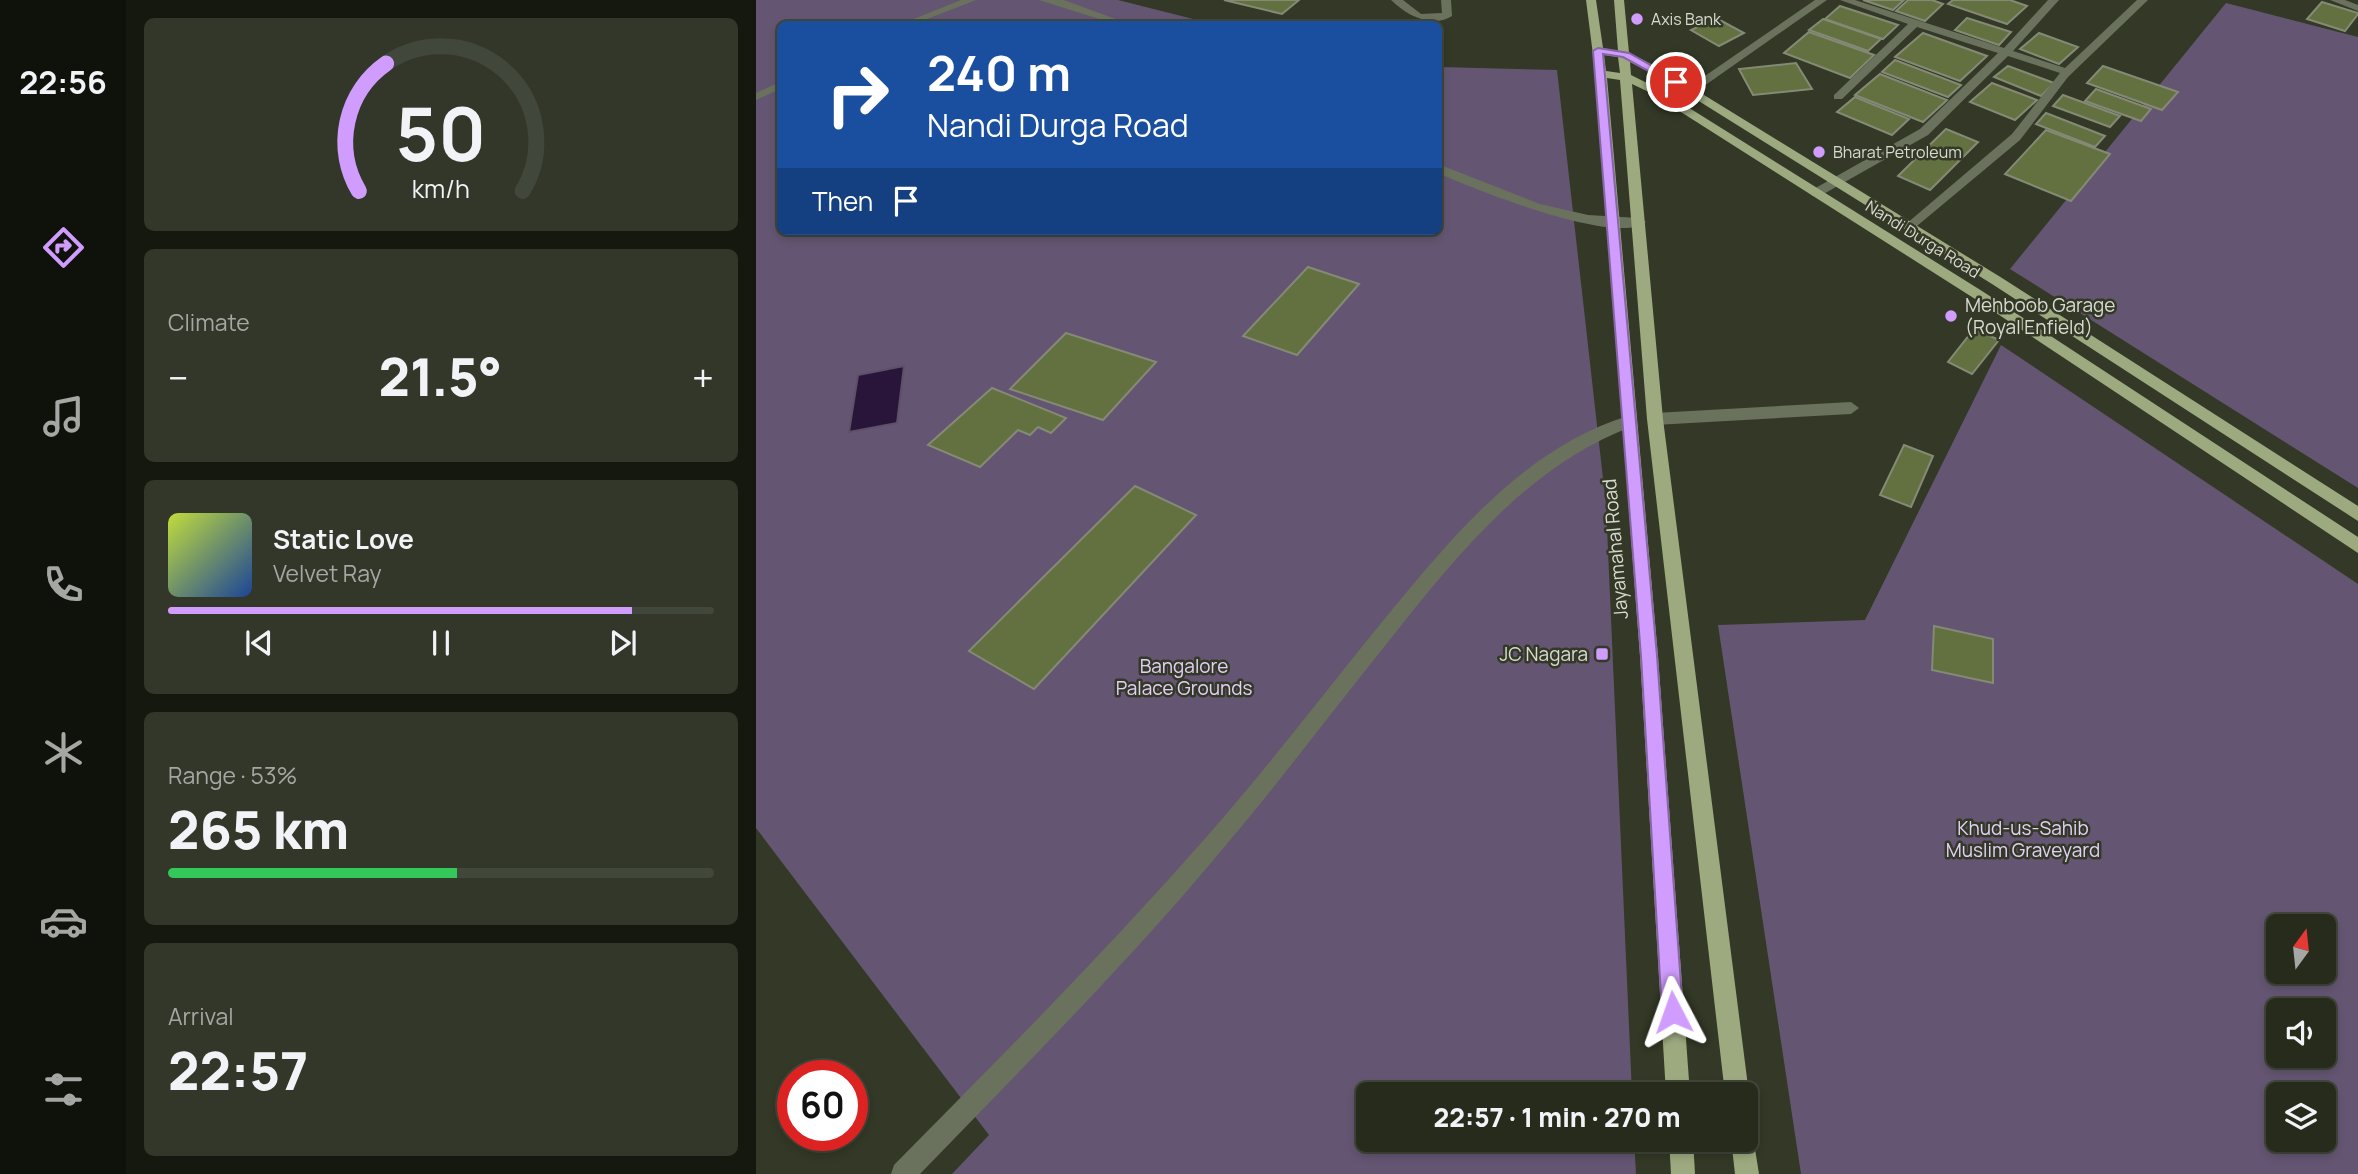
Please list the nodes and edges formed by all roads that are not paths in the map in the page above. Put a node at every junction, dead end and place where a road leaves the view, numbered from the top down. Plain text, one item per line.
1 (971, 0) edge
2 (1044, 0) edge
3 (1396, 0) edge
4 (1446, 0) edge
5 (1591, 0) edge
6 (1619, 0) edge
7 (1822, 0) edge
8 (1845, 0) edge
9 (2054, 0) edge
10 (2143, 0) edge
11 (2335, 0) edge
12 (2358, 8) edge
13 (914, 21) edge
14 (1115, 21) edge
15 (1914, 23) junction
16 (1598, 51) junction
17 (2003, 53) junction
18 (1625, 55) junction
19 (2067, 72) junction
20 (1601, 73) junction
21 (1628, 78) junction
22 (777, 86) edge
23 (1690, 91) junction
24 (756, 97) edge
25 (1838, 97) dead end
26 (1442, 170) edge
27 (1836, 182) junction
28 (1816, 193) junction
29 (1639, 222) junction
30 (1614, 223) junction
31 (1910, 227) junction
32 (1851, 408) dead end
33 (1655, 419) junction
34 (1628, 422) junction
35 (2358, 513) edge
36 (2358, 546) edge
37 (1677, 1082) edge
38 (1736, 1082) edge
39 (1682, 1152) edge
40 (1744, 1152) edge
41 (903, 1174) edge
42 (1683, 1174) edge
43 (1747, 1174) edge

1 - 13 street
2 - 14 street
3 - 4 street
5 - 16 main road, Jayamahal Road
6 - 18 main road
7 - 23 street
8 - 15 street
9 - 17 street
10 - 19 street
11 - 12 street
15 - 17 street
15 - 25 street
16 - 18 main road, Nandi Durga Road
16 - 20 main road, Jayamahal Road
17 - 19 street
17 - 27 street
18 - 21 main road
18 - 23 main road, Nandi Durga Road
19 - 31 street
20 - 21 main road, Nandi Durga Road
20 - 30 main road, Jayamahal Road
21 - 28 main road, Nandi Durga Road
21 - 29 main road
22 - 24 street
23 - 27 main road, Nandi Durga Road
26 - 30 street
27 - 28 street
27 - 31 main road, Nandi Durga Road
28 - 36 main road, Nandi Durga Road
29 - 30 street
29 - 33 main road
30 - 34 main road, Jayamahal Road
31 - 35 main road, Nandi Durga Road
32 - 33 street
33 - 38 main road
34 - 37 main road, Jayamahal Road
34 - 41 street
39 - 42 main road
40 - 43 main road

